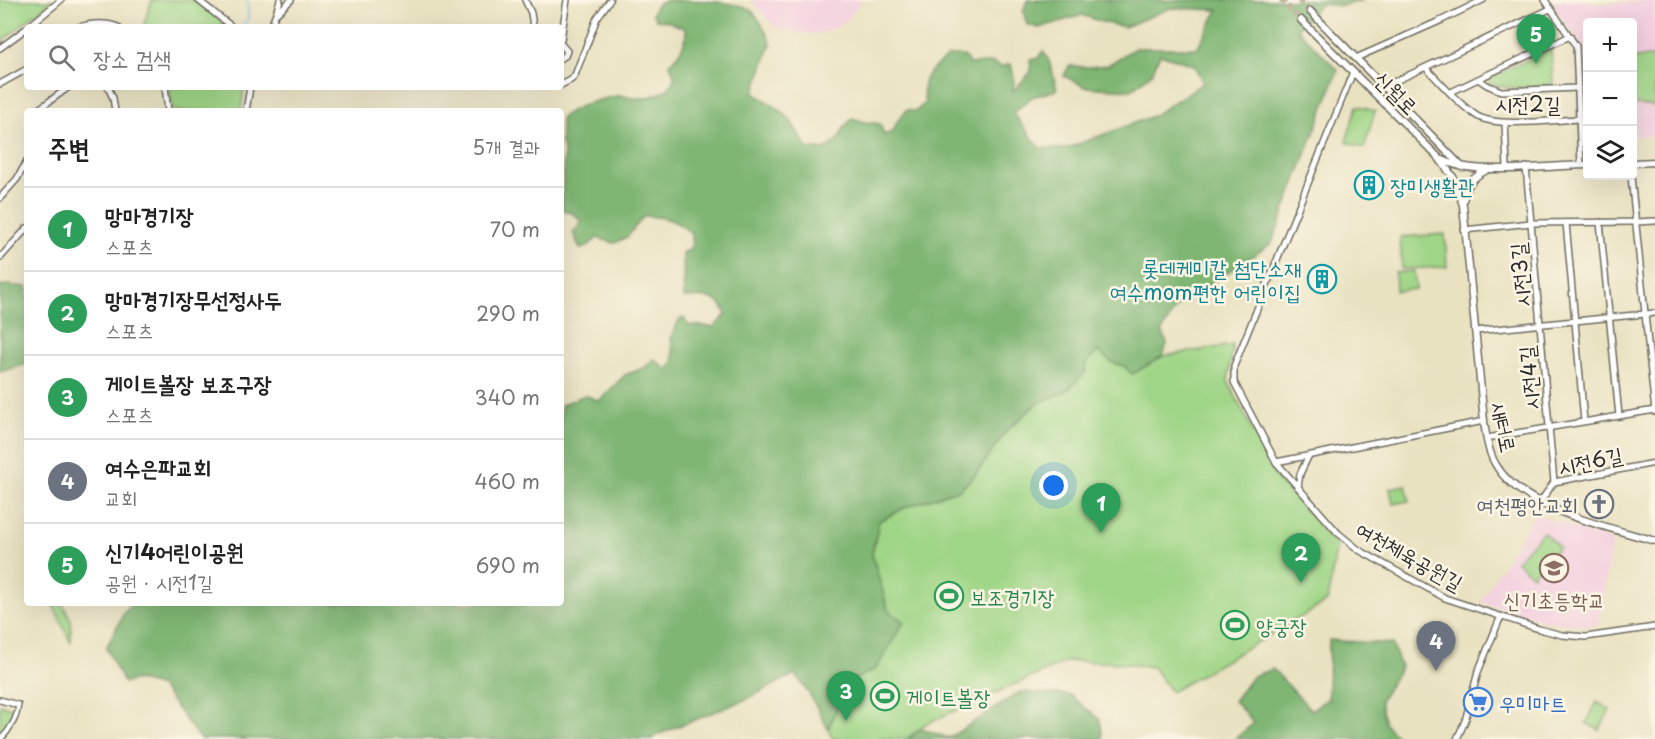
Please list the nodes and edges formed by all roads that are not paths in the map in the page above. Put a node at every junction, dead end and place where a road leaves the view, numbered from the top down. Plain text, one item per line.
1 (61, 0) edge
2 (198, 0) edge
3 (280, 0) edge
4 (291, 0) edge
5 (525, 0) edge
6 (567, 0) edge
7 (610, 0) edge
8 (1483, 0) edge
9 (1545, 0) edge
10 (1550, 9) junction
11 (1310, 11) tunnel mouth
12 (275, 15) junction
13 (1301, 20) tunnel mouth
14 (32, 24) edge
15 (89, 24) edge
16 (109, 24) edge
17 (228, 24) edge
18 (272, 24) edge
19 (533, 24) edge
20 (564, 24) edge
21 (24, 30) edge
22 (1570, 36) junction
23 (0, 48) edge
24 (1356, 58) junction
25 (1426, 68) junction
26 (24, 71) edge
27 (1353, 72) junction
28 (1478, 79) junction
29 (0, 84) edge
30 (564, 84) edge
31 (1383, 87) junction
32 (1578, 88) junction
33 (65, 90) edge
34 (110, 90) edge
35 (165, 90) edge
36 (250, 90) edge
37 (1451, 92) junction
38 (40, 108) edge
39 (115, 108) edge
40 (168, 108) edge
41 (246, 108) edge
42 (1579, 119) junction
43 (1505, 123) junction
44 (1583, 156) edge
45 (1439, 158) junction
46 (1655, 162) edge
47 (1637, 163) edge
48 (1583, 165) edge
49 (24, 166) edge
50 (1462, 167) junction
51 (1526, 167) junction
52 (1507, 168) junction
53 (1489, 169) junction
54 (1631, 180) edge
55 (0, 198) edge
56 (1462, 205) junction
57 (1655, 220) edge
58 (1600, 222) junction
59 (1636, 222) junction
60 (1531, 223) junction
61 (1566, 223) junction
62 (1464, 230) junction
63 (24, 231) edge
64 (0, 258) edge
65 (1655, 313) edge
66 (1645, 314) junction
67 (1610, 318) junction
68 (1575, 321) junction
69 (1540, 325) junction
70 (1475, 331) junction
71 (1652, 349) edge
72 (1655, 411) edge
73 (1619, 416) junction
74 (1484, 421) junction
75 (1584, 422) junction
76 (1549, 427) junction
77 (1487, 438) junction
78 (1308, 457) junction
79 (1276, 462) junction
80 (1655, 463) edge
81 (1554, 482) junction
82 (1298, 487) junction
83 (1541, 501) junction
84 (1655, 542) edge
85 (1501, 616) junction
86 (1655, 627) edge
87 (0, 700) edge
88 (18, 705) joint
89 (1, 739) edge
90 (1456, 739) edge

1 - 14 street
2 - 17 street
3 - 12 street
4 - 12 street
5 - 19 street
6 - 20 street
7 - 30 street
8 - 24 street
9 - 10 street
10 - 22 street
10 - 25 street
11 - 24 street, 신월로
12 - 18 street
13 - 27 street, 신월로
15 - 16 street
21 - 23 street
22 - 28 street
22 - 32 street
24 - 31 street, 신월로
25 - 31 street
25 - 37 street, 시전2길
26 - 29 street
27 - 45 street, 신월로
27 - 79 street, 여천체육공원길
28 - 32 street, 시전2길
28 - 37 street, 시전2길
31 - 50 street, 신월로
32 - 42 street
33 - 38 street
34 - 39 street
35 - 40 street
36 - 41 street
37 - 43 street, 시전2길
42 - 43 street, 시전2길
42 - 44 street
43 - 52 street
45 - 50 street
45 - 56 street, 신월로
46 - 47 street
48 - 51 street
49 - 55 street
50 - 53 street
51 - 52 street
51 - 60 street
52 - 53 street
53 - 56 street
54 - 59 street
56 - 62 street, 새터로
57 - 59 street, 시전3길
58 - 59 street, 시전3길
58 - 61 street, 시전3길
58 - 67 street
59 - 66 street
60 - 61 street, 시전3길
60 - 62 street, 시전3길
60 - 69 street, 시전3길
61 - 68 street
62 - 70 street, 새터로
63 - 64 street
65 - 66 street, 시전4길
66 - 67 street, 시전4길
66 - 71 street
67 - 68 street, 시전4길
67 - 73 street
68 - 69 street, 시전4길
68 - 75 street
69 - 70 street, 시전4길
69 - 76 street, 시전4길
70 - 74 street, 새터로
71 - 72 street
72 - 73 street
73 - 75 street
74 - 77 street, 새터로
74 - 78 street
75 - 76 street
76 - 77 street
76 - 81 street, 시전4길
77 - 83 street, 새터로
78 - 79 street
78 - 82 street
79 - 82 street, 여천체육공원길
80 - 81 street, 시전6길
81 - 83 street, 시전6길
82 - 85 street, 여천체육공원길
83 - 84 street, 새터로
85 - 86 street, 여천체육공원길
85 - 90 street
87 - 88 street
88 - 89 street

